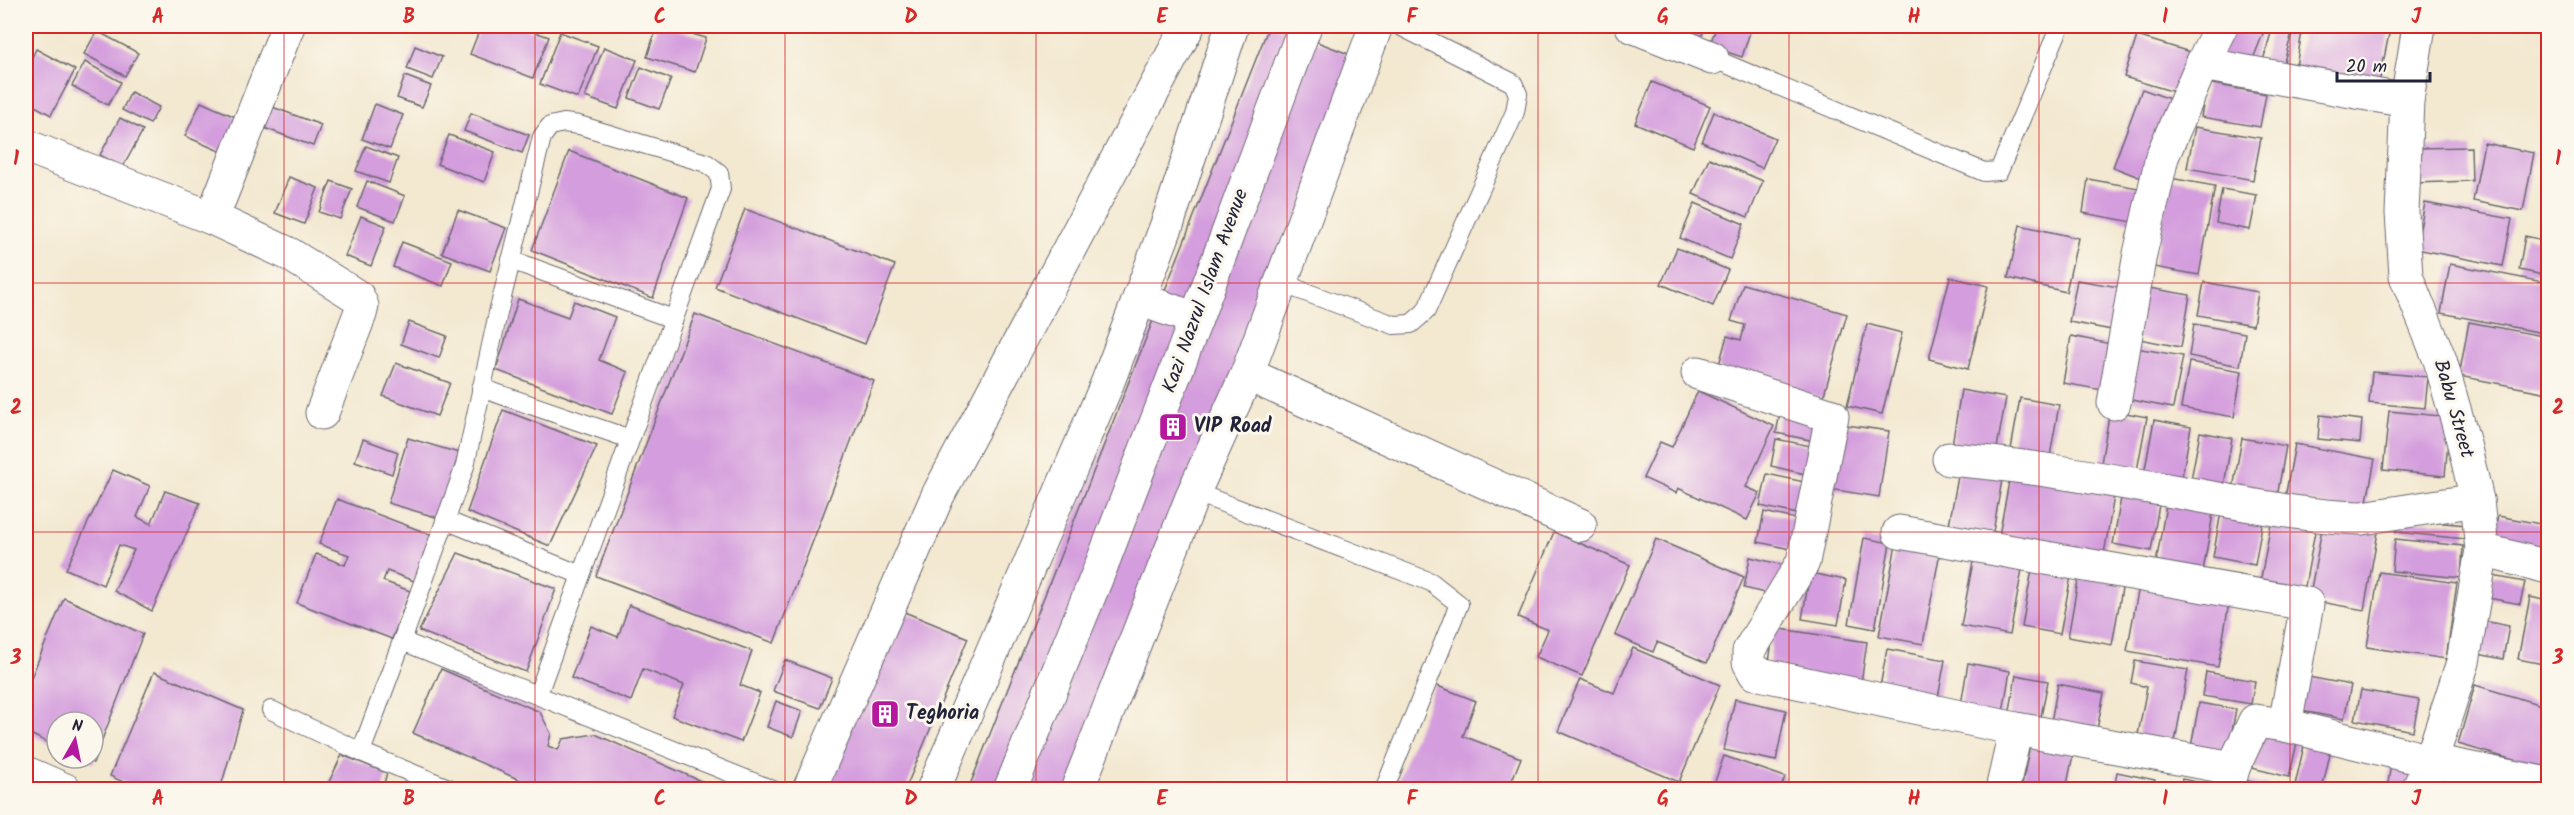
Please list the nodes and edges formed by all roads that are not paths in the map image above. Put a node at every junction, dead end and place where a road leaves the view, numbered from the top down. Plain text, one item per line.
1 (288, 26) edge
2 (1188, 26) edge
3 (1232, 26) edge
4 (1305, 26) edge
5 (1376, 26) edge
6 (1400, 26) edge
7 (1632, 26) edge
8 (2060, 26) edge
9 (2221, 26) edge
10 (2419, 26) edge
11 (1712, 58) joint
12 (2202, 64) junction
13 (2407, 101) junction
14 (26, 146) edge
15 (212, 218) junction
16 (511, 260) junction
17 (1281, 283) junction
18 (1139, 299) junction
19 (673, 319) junction
20 (1197, 319) junction
21 (1698, 373) dead end
22 (1247, 374) junction
23 (481, 388) junction
24 (2114, 403) dead end
25 (322, 412) dead end
26 (630, 439) junction
27 (1949, 459) dead end
28 (1194, 492) junction
29 (2477, 500) junction
30 (445, 520) junction
31 (1580, 525) dead end
32 (1899, 532) dead end
33 (2482, 550) junction
34 (2548, 567) edge
35 (581, 575) junction
36 (402, 641) junction
37 (538, 694) junction
38 (271, 710) dead end
39 (2285, 725) junction
40 (2016, 729) junction
41 (361, 752) junction
42 (26, 773) edge
43 (2424, 775) edge
44 (2231, 779) edge
45 (2548, 784) edge
46 (65, 789) edge
47 (453, 789) edge
48 (773, 789) edge
49 (809, 789) edge
50 (933, 789) edge
51 (1010, 789) edge
52 (1077, 789) edge
53 (1384, 789) edge
54 (2002, 789) edge

1 - 15 street
2 - 49 street
3 - 18 street
4 - 20 street, Kazi Nazrul Islam Avenue
5 - 17 street
6 - 17 lane
7 - 11 street
8 - 11 lane
9 - 12 street
10 - 13 street, Babu Street
12 - 13 street
12 - 24 street
13 - 29 street, Babu Street
14 - 15 street
15 - 25 street
16 - 19 lane
16 - 19 lane
16 - 23 lane
17 - 22 street
18 - 20 street
18 - 50 street
19 - 26 lane
20 - 51 street, Kazi Nazrul Islam Avenue
21 - 40 street
22 - 28 street
22 - 31 street
23 - 26 lane
23 - 30 lane
26 - 35 lane
27 - 29 street
28 - 52 street
28 - 53 lane
29 - 33 street, Babu Street
30 - 35 lane
30 - 36 lane
32 - 39 street
33 - 34 street
33 - 43 street, Babu Street
35 - 37 lane
36 - 37 lane
36 - 41 lane
37 - 48 lane
38 - 41 lane
39 - 43 street
39 - 44 street
40 - 44 street
40 - 54 street
41 - 47 lane
42 - 46 street
43 - 45 street

